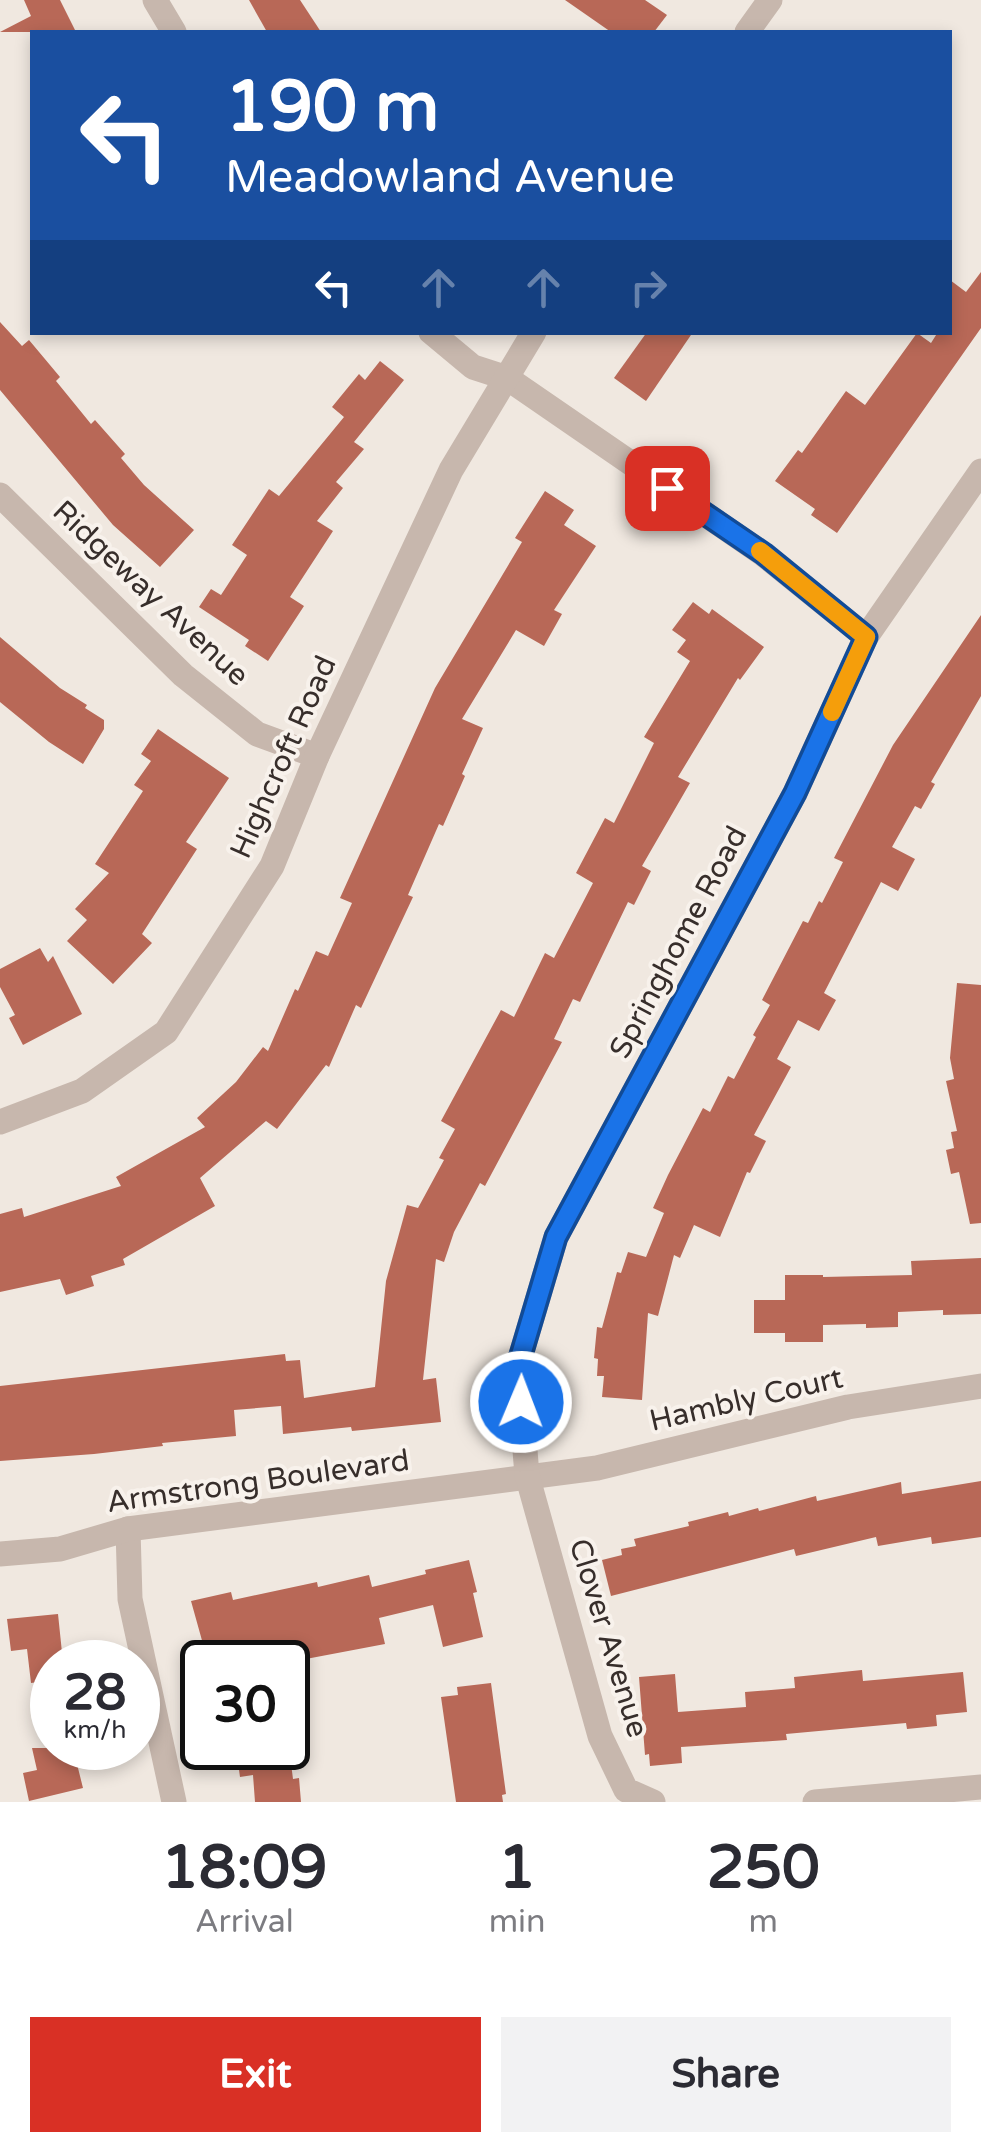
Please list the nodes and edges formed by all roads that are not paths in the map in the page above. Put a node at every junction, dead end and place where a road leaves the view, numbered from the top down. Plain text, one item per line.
1 (155, 0) edge
2 (770, 0) edge
3 (173, 30) edge
4 (748, 30) edge
5 (434, 335) edge
6 (532, 335) edge
7 (507, 378) junction
8 (981, 470) edge
9 (0, 494) edge
10 (866, 637) junction
11 (317, 756) junction
12 (0, 1122) edge
13 (981, 1386) edge
14 (526, 1475) junction
15 (128, 1528) junction
16 (0, 1554) edge
17 (981, 1788) edge
18 (867, 1800) edge
19 (174, 1802) edge
20 (653, 1802) edge
21 (815, 1802) edge

1 - 3 street
2 - 4 street
5 - 7 street
6 - 7 street, Highcroft Road
7 - 10 street
7 - 11 street, Highcroft Road
8 - 10 street, Springhome Road
9 - 11 street, Ridgeway Avenue
10 - 14 street, Springhome Road
11 - 12 street, Highcroft Road
13 - 14 street, Hambly Court
14 - 15 street, Armstrong Boulevard
14 - 20 street, Clover Avenue
15 - 16 street, Armstrong Boulevard
15 - 19 street
17 - 18 street
18 - 21 street

